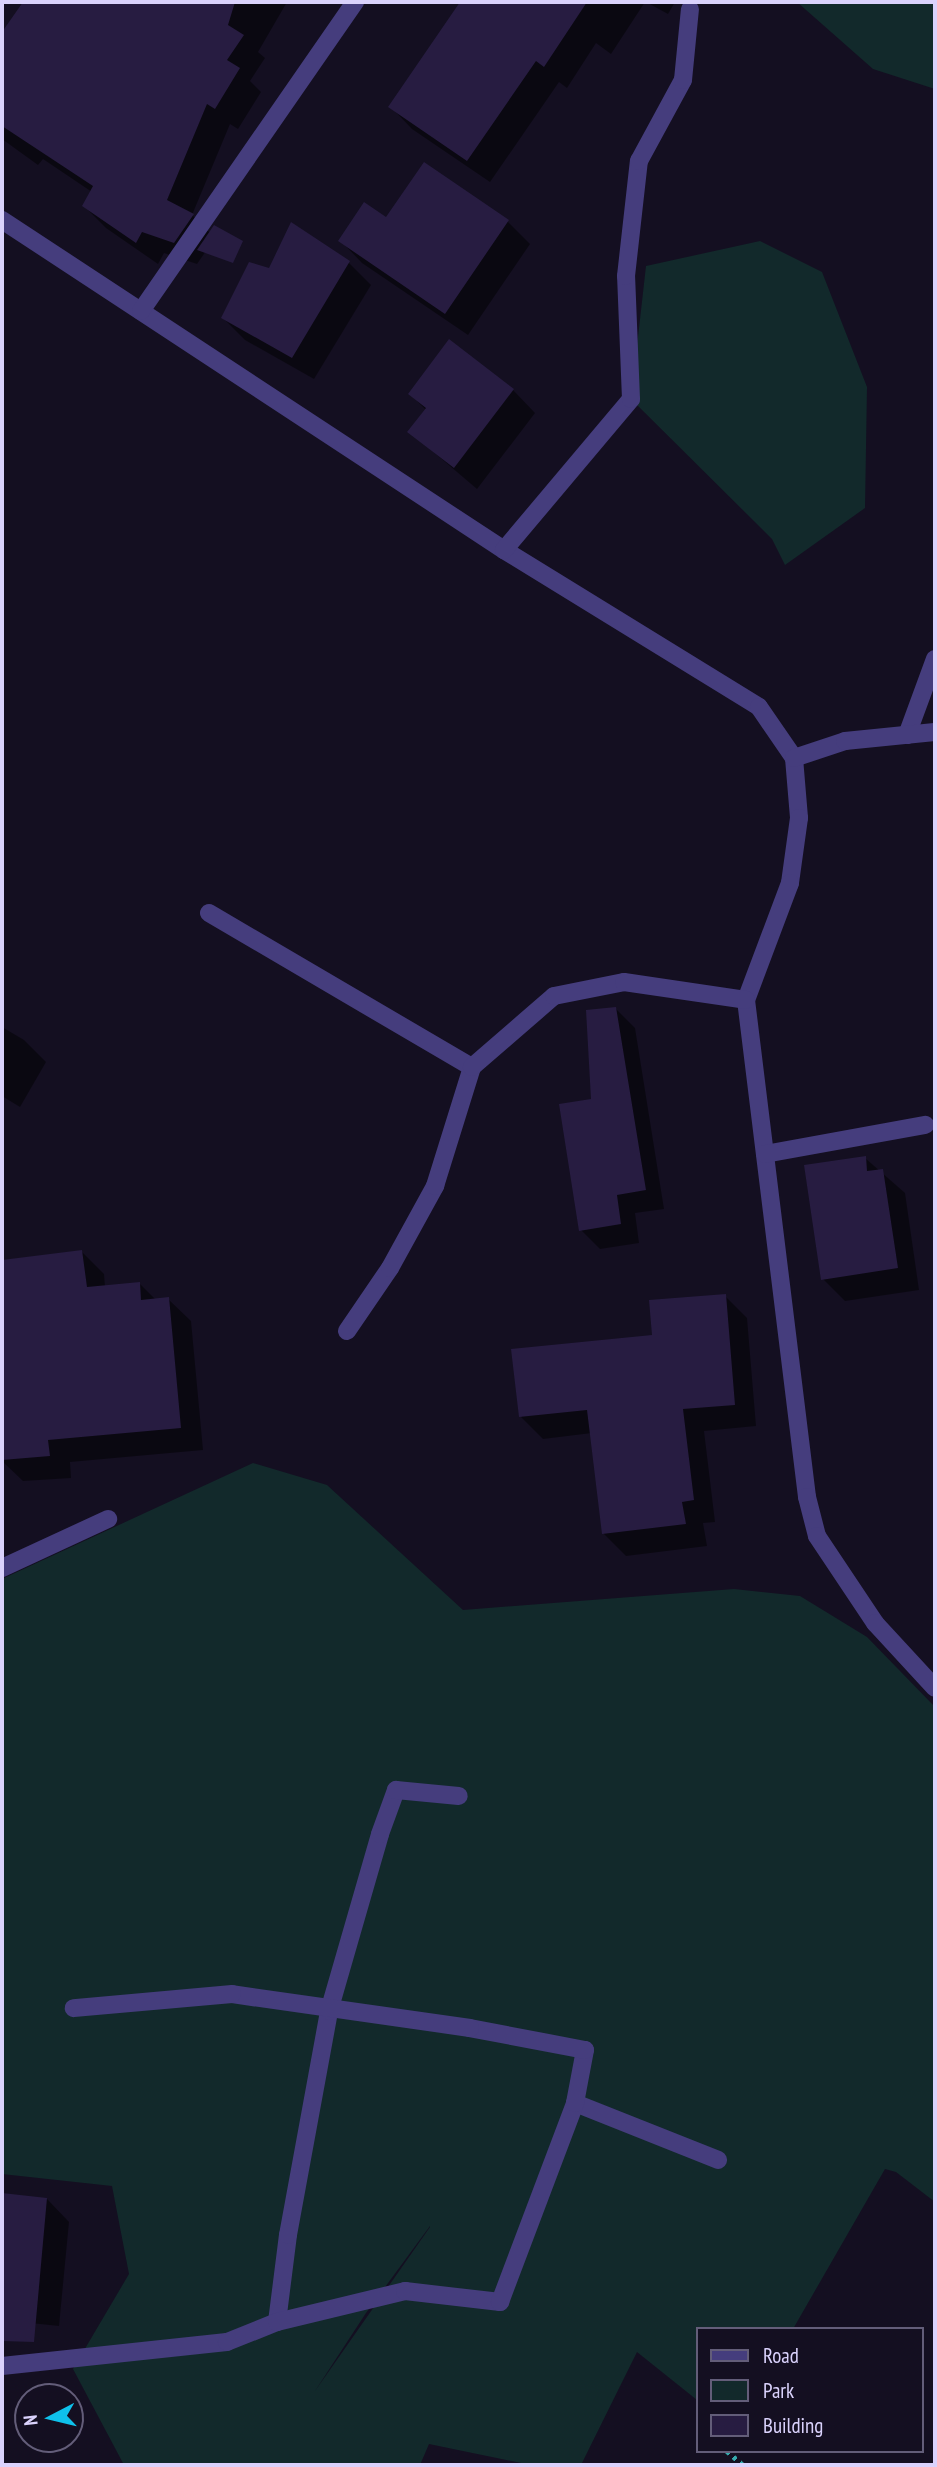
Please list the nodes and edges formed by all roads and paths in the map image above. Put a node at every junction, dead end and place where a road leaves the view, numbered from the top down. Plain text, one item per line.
1 (355, 2) edge
2 (690, 9) dead end
3 (2, 220) edge
4 (141, 311) junction
5 (504, 550) junction
6 (935, 659) edge
7 (935, 732) edge
8 (907, 735) junction
9 (794, 758) junction
10 (209, 913) dead end
11 (746, 1000) junction
12 (472, 1067) junction
13 (925, 1125) dead end
14 (765, 1154) junction
15 (347, 1331) dead end
16 (108, 1518) dead end
17 (2, 1568) edge
18 (935, 1688) edge
19 (459, 1796) dead end
20 (75, 2008) dead end
21 (329, 2011) junction
22 (575, 2103) junction
23 (718, 2160) dead end
24 (277, 2322) junction
25 (2, 2366) edge
26 (729, 2453) edge
27 (743, 2465) edge

1 - 4 street
2 - 5 street
3 - 4 street
4 - 5 street
5 - 9 street
6 - 8 street
7 - 8 street
8 - 9 street
9 - 11 street
10 - 12 street
11 - 12 street
11 - 14 street
12 - 15 street
13 - 14 street
14 - 18 street
16 - 17 street
19 - 21 street
20 - 21 street
21 - 22 street
21 - 24 street
22 - 23 street
22 - 24 street
24 - 25 street
26 - 27 path

